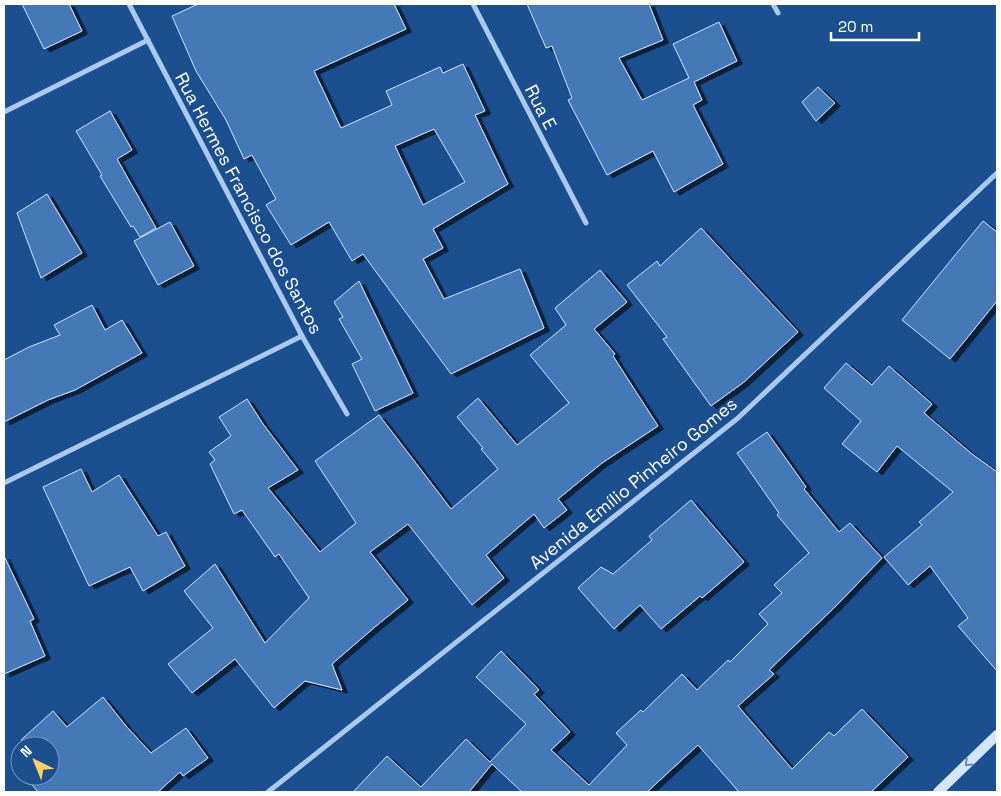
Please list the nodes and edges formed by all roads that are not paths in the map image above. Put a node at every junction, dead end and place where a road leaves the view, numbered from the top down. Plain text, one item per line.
1 (129, 4) edge
2 (473, 4) edge
3 (773, 4) edge
4 (778, 13) dead end
5 (148, 40) junction
6 (4, 112) edge
7 (997, 173) edge
8 (586, 223) dead end
9 (302, 336) junction
10 (347, 414) dead end
11 (4, 483) edge
12 (997, 734) edge
13 (268, 792) edge
14 (938, 792) edge

1 - 5 street, Rua Hermes Francisco dos Santos
2 - 8 street, Rua E
3 - 4 street
5 - 6 street
5 - 9 street, Rua Hermes Francisco dos Santos
7 - 13 street, Avenida Emílio Pinheiro Gomes
9 - 10 street, Rua Hermes Francisco dos Santos
9 - 11 street
12 -> 14 main road

